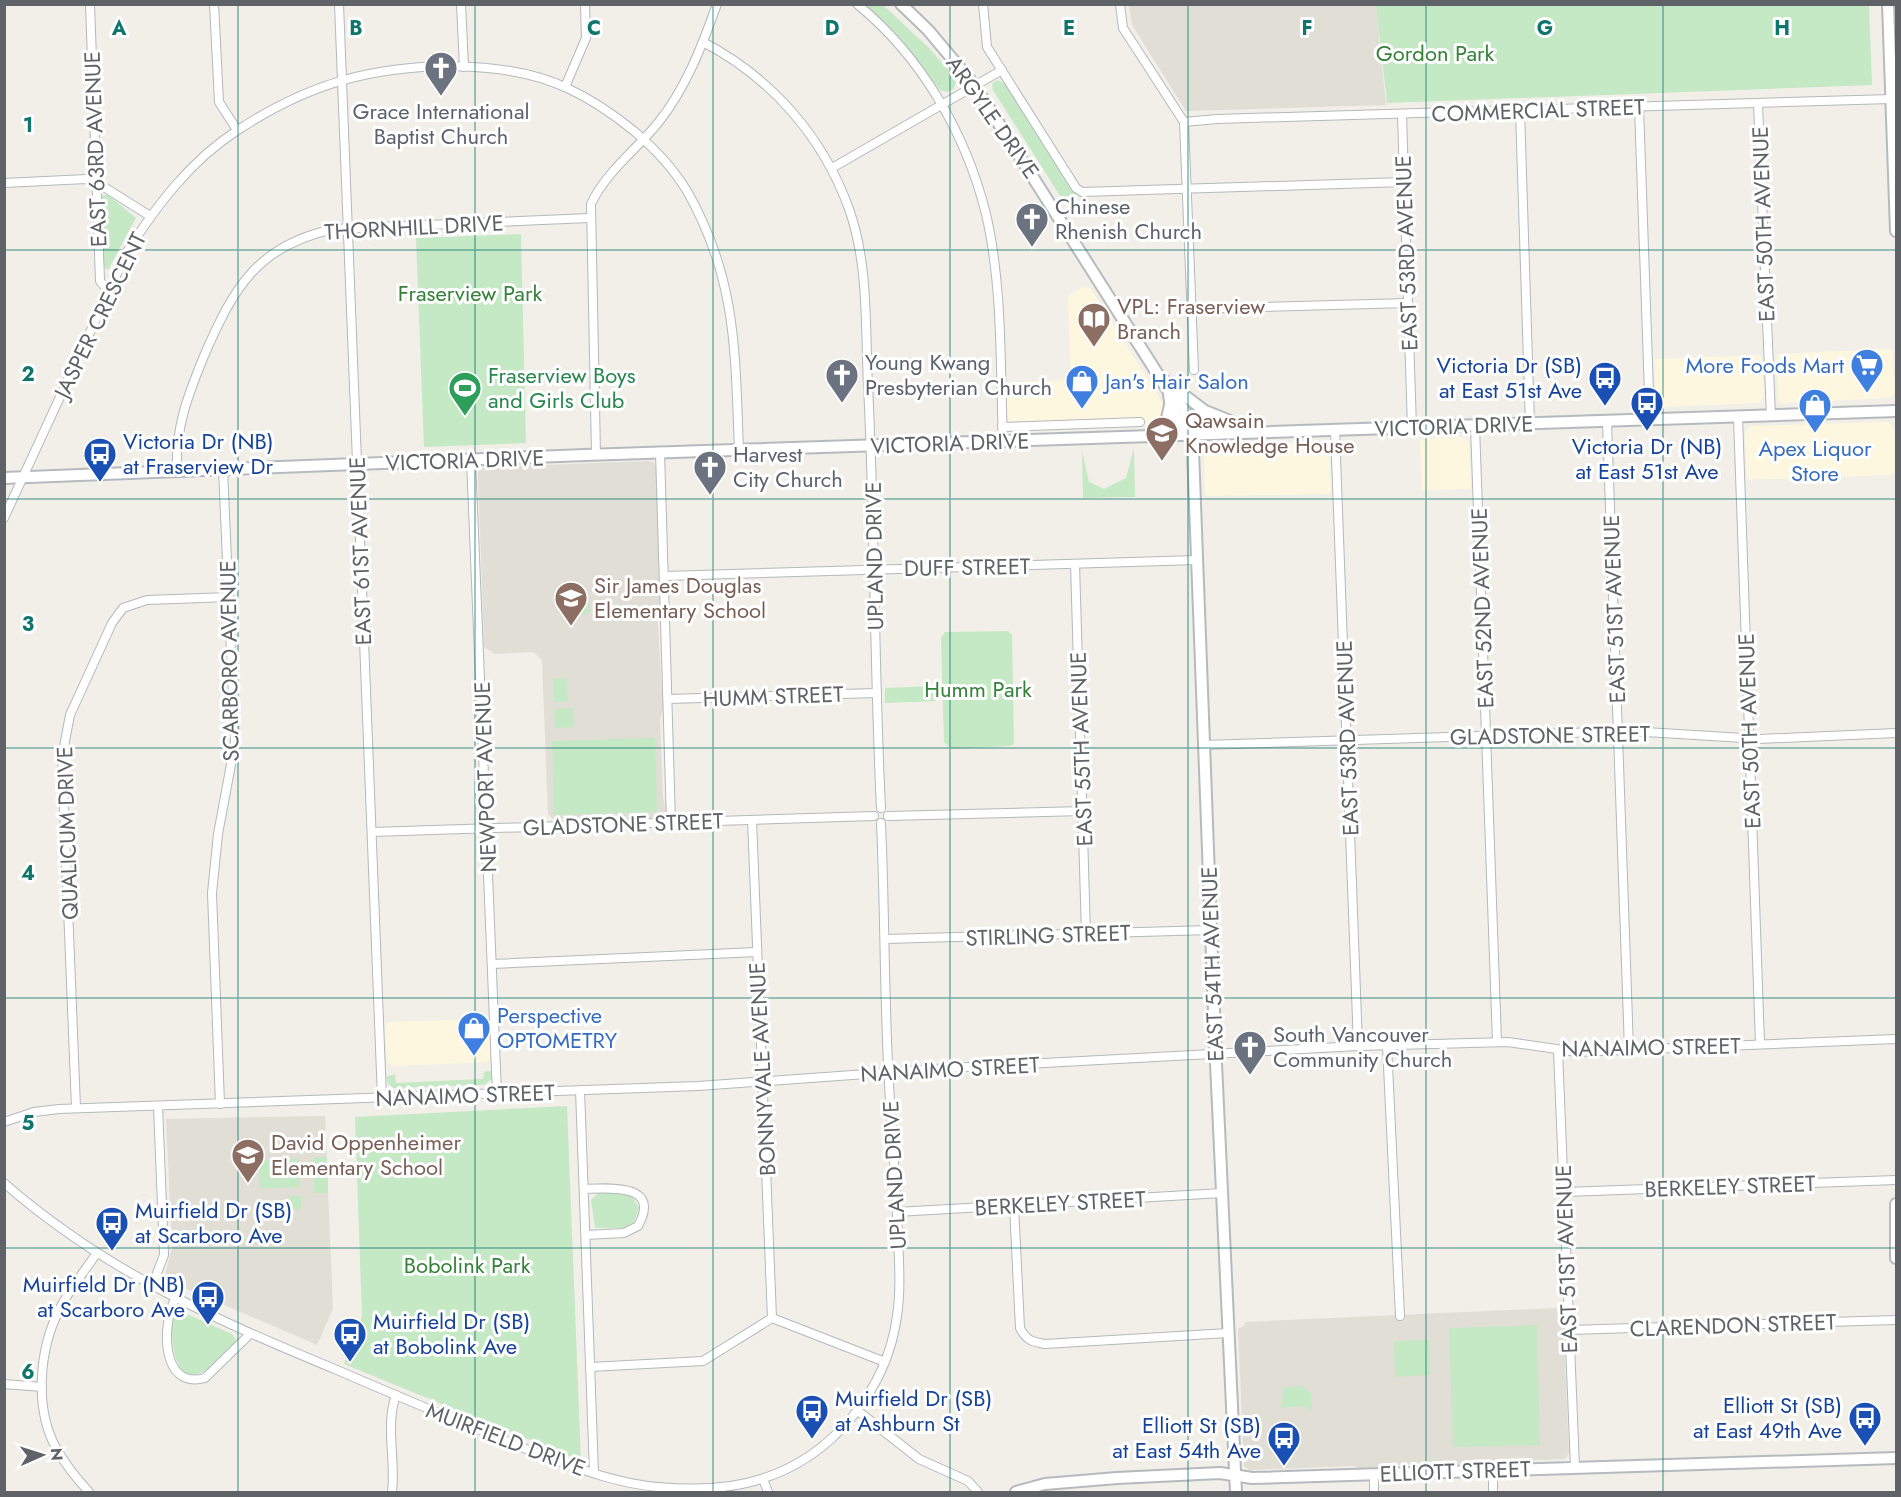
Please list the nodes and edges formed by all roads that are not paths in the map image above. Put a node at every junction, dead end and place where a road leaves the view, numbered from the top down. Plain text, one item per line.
1 (90, 4) edge
2 (214, 4) edge
3 (339, 4) edge
4 (461, 4) edge
5 (585, 4) edge
6 (717, 4) edge
7 (858, 4) edge
8 (901, 4) edge
9 (983, 4) edge
10 (1119, 4) edge
11 (1891, 10) edge
12 (703, 42) junction
13 (464, 67) junction
14 (1002, 70) junction
15 (342, 81) junction
16 (975, 86) junction
17 (565, 87) junction
18 (1891, 99) junction
19 (1758, 104) junction
20 (942, 105) junction
21 (1639, 107) junction
22 (1520, 111) junction
23 (1402, 115) junction
24 (1184, 122) junction
25 (237, 130) junction
26 (643, 139) junction
27 (1895, 154) edge
28 (832, 168) junction
29 (96, 182) junction
30 (1404, 182) junction
31 (4, 183) edge
32 (1186, 190) junction
33 (150, 216) junction
34 (589, 218) junction
35 (347, 228) junction
36 (1896, 231) edge
37 (108, 291) junction
38 (1408, 303) junction
39 (1191, 309) junction
40 (1194, 370) dead end
41 (1160, 376) junction
42 (1169, 392) junction
43 (1170, 405) junction
44 (1896, 411) edge
45 (1770, 416) junction
46 (1738, 417) junction
47 (1650, 421) junction
48 (1140, 422) dead end
49 (1607, 422) junction
50 (1084, 424) junction
51 (1530, 424) junction
52 (1475, 426) junction
53 (1002, 427) junction
54 (1412, 428) junction
55 (1335, 430) junction
56 (1244, 432) junction
57 (1191, 435) junction
58 (1156, 436) junction
59 (1086, 438) junction
60 (1003, 441) junction
61 (871, 445) junction
62 (739, 450) junction
63 (660, 452) junction
64 (596, 454) junction
65 (471, 460) junction
66 (356, 464) junction
67 (223, 469) junction
68 (177, 471) junction
69 (23, 477) junction
70 (4, 478) edge
71 (4, 518) edge
72 (1197, 560) junction
73 (1075, 564) junction
74 (874, 570) junction
75 (665, 576) junction
76 (229, 597) junction
77 (877, 693) junction
78 (668, 699) junction
79 (1618, 731) junction
80 (1896, 733) edge
81 (1487, 735) junction
82 (1749, 739) junction
83 (1347, 741) junction
84 (1204, 746) junction
85 (881, 808) junction
86 (1083, 811) junction
87 (874, 816) junction
88 (888, 816) junction
89 (752, 820) junction
90 (671, 823) junction
91 (881, 823) junction
92 (487, 829) junction
93 (372, 832) junction
94 (1211, 930) junction
95 (1086, 934) junction
96 (885, 939) junction
97 (757, 952) junction
98 (492, 964) junction
99 (1896, 1039) edge
100 (1497, 1042) junction
101 (1760, 1044) junction
102 (1358, 1046) junction
103 (1387, 1046) junction
104 (1629, 1049) junction
105 (1558, 1050) junction
106 (1216, 1054) junction
107 (889, 1072) junction
108 (763, 1081) junction
109 (580, 1090) junction
110 (497, 1094) junction
111 (382, 1098) junction
112 (220, 1104) junction
113 (159, 1106) junction
114 (76, 1108) junction
115 (4, 1122) edge
116 (1896, 1180) edge
117 (4, 1183) edge
118 (584, 1189) junction
119 (1564, 1192) junction
120 (1222, 1193) junction
121 (1896, 1204) edge
122 (1014, 1205) junction
123 (897, 1212) junction
124 (586, 1235) junction
125 (96, 1254) junction
126 (1896, 1258) edge
127 (152, 1286) junction
128 (175, 1299) junction
129 (1400, 1316) dead end
130 (772, 1318) junction
131 (1896, 1320) edge
132 (1569, 1330) junction
133 (1228, 1333) junction
134 (250, 1334) junction
135 (885, 1362) junction
136 (590, 1367) junction
137 (4, 1384) edge
138 (42, 1387) junction
139 (396, 1395) junction
140 (858, 1411) junction
141 (1896, 1458) edge
142 (1575, 1467) junction
143 (1493, 1470) junction
144 (594, 1473) junction
145 (1374, 1474) junction
146 (1236, 1476) junction
147 (763, 1479) junction
148 (1055, 1487) edge
149 (656, 1490) edge
150 (89, 1492) edge
151 (392, 1492) edge
152 (768, 1492) edge
153 (978, 1492) edge
154 (1016, 1492) edge
155 (1236, 1492) edge
156 (1374, 1492) edge
157 (1493, 1492) edge

1 - 29 street, EAST 63RD AVENUE
2 - 25 street
3 - 15 street, EAST 61ST AVENUE
4 - 13 street
5 - 17 street
6 - 12 street
7 - 20 street
8 - 16 street, ARGYLE DRIVE
9 - 14 street
10 - 24 street
11 - 18 street
12 - 26 street
12 - 28 street, UPLAND DRIVE
13 - 15 street, JASPER CRESCENT
13 - 17 street, JASPER CRESCENT
14 - 16 street
14 - 32 street
15 - 25 street, JASPER CRESCENT
15 - 35 street, EAST 61ST AVENUE
16 - 20 street
16 - 41 street, ARGYLE DRIVE
17 - 26 street, JASPER CRESCENT
18 - 19 street, COMMERCIAL STREET
18 - 27 street
19 - 21 street, COMMERCIAL STREET
19 - 45 street, EAST 50TH AVENUE
20 - 28 street
20 - 53 street
21 - 22 street, COMMERCIAL STREET
21 - 47 street
22 - 23 street, COMMERCIAL STREET
22 - 51 street
23 - 24 street, COMMERCIAL STREET
23 - 30 street, EAST 53RD AVENUE
24 - 32 street
25 - 33 street, JASPER CRESCENT
26 - 34 street
26 - 62 street, JASPER CRESCENT
27 - 36 street
28 - 61 street, UPLAND DRIVE
29 - 31 street
29 - 33 street
29 - 37 street, EAST 63RD AVENUE
30 - 32 street
30 - 38 street, EAST 53RD AVENUE
32 - 39 street
33 - 37 street, JASPER CRESCENT
34 - 35 street, THORNHILL DRIVE
34 - 64 street
35 - 66 street, EAST 61ST AVENUE
35 - 68 street, THORNHILL DRIVE
37 - 69 street, JASPER CRESCENT
38 - 39 street
38 - 54 street, EAST 53RD AVENUE
39 - 40 street
41 - 42 street, ARGYLE DRIVE
41 - 56 street
42 - 43 street, ARGYLE DRIVE
42 - 57 street, ARGYLE DRIVE
43 - 57 street, ARGYLE DRIVE
43 - 58 street
44 - 45 street, VICTORIA DRIVE
45 - 46 street, VICTORIA DRIVE
46 - 47 street, VICTORIA DRIVE
46 - 82 street, EAST 50TH AVENUE
47 - 49 street, VICTORIA DRIVE
48 - 50 street
49 - 51 street, VICTORIA DRIVE
49 - 79 street, EAST 51ST AVENUE
50 - 53 street
50 - 59 street
51 - 52 street, VICTORIA DRIVE
52 - 54 street, VICTORIA DRIVE
52 - 81 street, EAST 52ND AVENUE
53 - 60 street
54 - 55 street, VICTORIA DRIVE
55 - 56 street, VICTORIA DRIVE
55 - 83 street, EAST 53RD AVENUE
56 - 57 street, VICTORIA DRIVE
57 - 58 street, VICTORIA DRIVE
57 - 72 street, EAST 54TH AVENUE
58 - 59 street, VICTORIA DRIVE
59 - 60 street, VICTORIA DRIVE
60 - 61 street, VICTORIA DRIVE
61 - 62 street, VICTORIA DRIVE
61 - 74 street, UPLAND DRIVE
62 - 63 street, VICTORIA DRIVE
63 - 64 street, VICTORIA DRIVE
63 - 75 street
64 - 65 street, VICTORIA DRIVE
65 - 66 street, VICTORIA DRIVE
65 - 92 street, NEWPORT AVENUE
66 - 67 street, VICTORIA DRIVE
66 - 93 street, EAST 61ST AVENUE
67 - 68 street, VICTORIA DRIVE
67 - 76 street, SCARBORO AVENUE
68 - 69 street, VICTORIA DRIVE
69 - 70 street, VICTORIA DRIVE
69 - 71 street, JASPER CRESCENT
72 - 73 street, DUFF STREET
72 - 84 street, EAST 54TH AVENUE
73 - 74 street, DUFF STREET
73 - 86 street, EAST 55TH AVENUE
74 - 75 street, DUFF STREET
74 - 77 street, UPLAND DRIVE
75 - 78 street
76 - 112 street, SCARBORO AVENUE
76 - 114 street, QUALICUM DRIVE
77 - 78 street, HUMM STREET
77 - 85 street, UPLAND DRIVE
78 - 90 street
79 - 81 street, GLADSTONE STREET
79 - 82 street, GLADSTONE STREET
79 - 104 street, EAST 51ST AVENUE
80 - 82 street, GLADSTONE STREET
81 - 83 street, GLADSTONE STREET
81 - 100 street, EAST 52ND AVENUE
82 - 101 street, EAST 50TH AVENUE
83 - 84 street, GLADSTONE STREET
83 - 102 street, EAST 53RD AVENUE
84 - 94 street, EAST 54TH AVENUE
85 - 87 street
85 - 88 street
86 - 88 street
86 - 95 street, EAST 55TH AVENUE
87 - 89 street, GLADSTONE STREET
87 - 91 street
88 - 91 street
89 - 90 street, GLADSTONE STREET
89 - 97 street, BONNYVALE AVENUE
90 - 92 street, GLADSTONE STREET
91 - 96 street, UPLAND DRIVE
92 - 93 street, GLADSTONE STREET
92 - 98 street, NEWPORT AVENUE
93 - 111 street, EAST 61ST AVENUE
94 - 95 street, STIRLING STREET
94 - 106 street, EAST 54TH AVENUE
95 - 96 street, STIRLING STREET
96 - 107 street, UPLAND DRIVE
97 - 98 street
97 - 108 street, BONNYVALE AVENUE
98 - 110 street, NEWPORT AVENUE
99 - 101 street, NANAIMO STREET
100 - 103 street, NANAIMO STREET
100 - 105 street, NANAIMO STREET
101 - 104 street, NANAIMO STREET
102 - 103 street, NANAIMO STREET
102 - 106 street, NANAIMO STREET
103 - 129 street
104 - 105 street, NANAIMO STREET
105 - 119 street, EAST 51ST AVENUE
106 - 107 street, NANAIMO STREET
106 - 120 street, EAST 54TH AVENUE
107 - 108 street, NANAIMO STREET
107 - 123 street, UPLAND DRIVE
108 - 109 street, NANAIMO STREET
108 - 130 street, BONNYVALE AVENUE
109 - 110 street, NANAIMO STREET
109 - 118 street
110 - 111 street, NANAIMO STREET
111 - 112 street, NANAIMO STREET
112 - 113 street, NANAIMO STREET
113 - 114 street, NANAIMO STREET
113 - 127 street
114 - 115 street, NANAIMO STREET
116 - 119 street, BERKELEY STREET
117 - 125 street, MUIRFIELD DRIVE
118 - 124 street
118 - 124 street
119 - 132 street, EAST 51ST AVENUE
120 - 122 street, BERKELEY STREET
120 - 133 street, EAST 54TH AVENUE
121 - 126 street
122 - 123 street, BERKELEY STREET
122 - 133 street
123 - 135 street, UPLAND DRIVE
124 - 136 street
125 - 127 street, MUIRFIELD DRIVE
125 - 138 street
127 - 128 street, MUIRFIELD DRIVE
128 - 134 street, MUIRFIELD DRIVE
128 - 134 street
130 - 135 street
130 - 136 street
131 - 132 street, CLARENDON STREET
132 - 142 street, EAST 51ST AVENUE
133 - 146 street, EAST 54TH AVENUE
134 - 139 street, MUIRFIELD DRIVE
135 - 140 street, UPLAND DRIVE
136 - 144 street
137 - 138 street
138 - 150 street
139 - 144 street, MUIRFIELD DRIVE
139 - 151 street
140 - 147 street, MUIRFIELD DRIVE
140 - 153 street
141 - 142 street, ELLIOTT STREET
142 - 143 street, ELLIOTT STREET
143 - 145 street, ELLIOTT STREET
143 - 157 street
144 - 149 street, MUIRFIELD DRIVE
145 - 146 street, ELLIOTT STREET
145 - 156 street
146 - 148 street, ELLIOTT STREET
146 - 155 street, EAST 54TH AVENUE
147 - 149 street, MUIRFIELD DRIVE
147 - 152 street
148 - 154 street, ELLIOTT STREET

